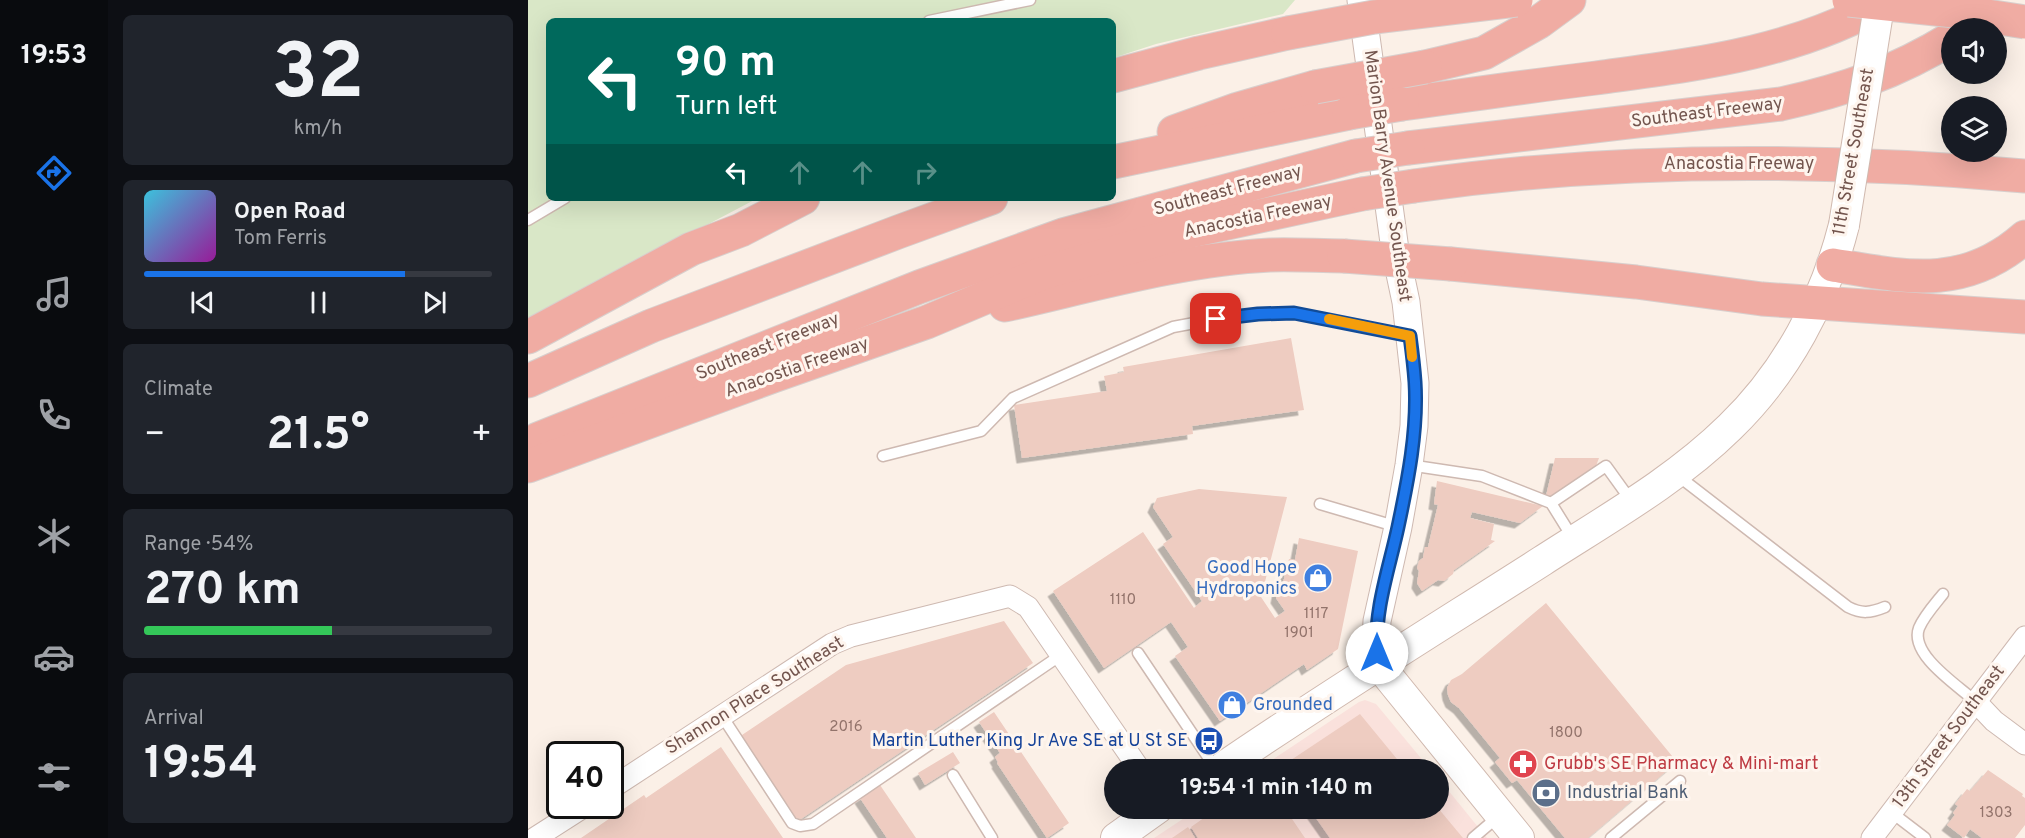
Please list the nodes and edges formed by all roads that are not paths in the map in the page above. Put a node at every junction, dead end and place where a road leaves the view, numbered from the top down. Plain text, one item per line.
1 (1030, 0) edge
2 (1361, 0) edge
3 (1516, 0) edge
4 (1569, 0) edge
5 (1849, 0) edge
6 (1880, 0) edge
7 (1888, 0) edge
8 (2005, 0) edge
9 (943, 18) edge
10 (1981, 18) edge
11 (2025, 22) edge
12 (1941, 45) edge
13 (1116, 75) edge
14 (1116, 153) edge
15 (1116, 161) edge
16 (2025, 176) edge
17 (560, 201) edge
18 (797, 201) edge
19 (983, 201) edge
20 (528, 220) edge
21 (2025, 237) edge
22 (1833, 266) junction
23 (1818, 302) junction
24 (2025, 317) edge
25 (927, 322) junction
26 (1410, 336) junction
27 (528, 337) edge
28 (528, 381) edge
29 (528, 444) edge
30 (883, 456) dead end
31 (1409, 465) junction
32 (528, 466) edge
33 (1675, 473) junction
34 (1633, 502) junction
35 (1551, 503) junction
36 (1320, 504) dead end
37 (1398, 527) junction
38 (1575, 540) junction
39 (1942, 594) dead end
40 (1885, 607) dead end
41 (2025, 636) edge
42 (1138, 653) dead end
43 (1061, 656) junction
44 (1378, 664) junction
45 (1976, 702) junction
46 (722, 716) junction
47 (2025, 744) edge
48 (1132, 759) edge
49 (1210, 759) edge
50 (1235, 759) edge
51 (953, 775) dead end
52 (624, 780) edge
53 (1680, 780) dead end
54 (1891, 812) junction
55 (1500, 815) junction
56 (564, 819) edge
57 (1143, 819) edge
58 (528, 828) edge
59 (533, 838) edge
60 (992, 838) edge
61 (1116, 838) edge
62 (1473, 838) edge
63 (1519, 838) edge
64 (1611, 838) edge
65 (1872, 838) edge
66 (1925, 838) edge

1 - 9 lane
2 - 26 street, Marion Barry Avenue Southeast
3 - 13 highway, bridge
4 - 14 highway, bridge
5 - 11 highway, bridge
6 - 22 main road, 11th Street Southeast, bridge
7 - 15 highway, bridge
8 - 10 highway
12 - 29 highway, Southeast Freeway, bridge
16 - 25 highway, Anacostia Freeway, bridge
17 - 20 lane
18 - 27 highway
19 - 28 highway
21 - 22 highway
22 - 23 main road, 11th Street Southeast
23 - 24 highway
23 - 25 highway, bridge
23 - 33 main road, 11th Street Southeast
25 - 32 highway, Anacostia Freeway
26 - 30 lane
26 - 31 street, Marion Barry Avenue Southeast
31 - 35 lane
31 - 37 street, Marion Barry Avenue Southeast
33 - 34 main road, 11th Street Southeast
33 - 40 lane
34 - 35 lane
34 - 38 main road, 11th Street Southeast
35 - 38 lane
36 - 37 lane
37 - 44 street, Marion Barry Avenue Southeast
38 - 44 main road, 11th Street Southeast
39 - 45 lane
41 - 45 street, 13th Street Southeast
42 - 49 lane
43 - 46 street, Shannon Place Southeast
43 - 46 lane
43 - 48 street, Shannon Place Southeast
44 - 50 main road, 11th Street Southeast
44 - 55 main road
45 - 47 street
45 - 54 street, 13th Street Southeast
46 - 52 street, Shannon Place Southeast
51 - 60 lane
53 - 64 lane
54 - 65 street, 13th Street Southeast
54 - 66 lane
55 - 62 lane
55 - 63 main road
56 - 59 street
57 - 61 main road
58 - 59 street

